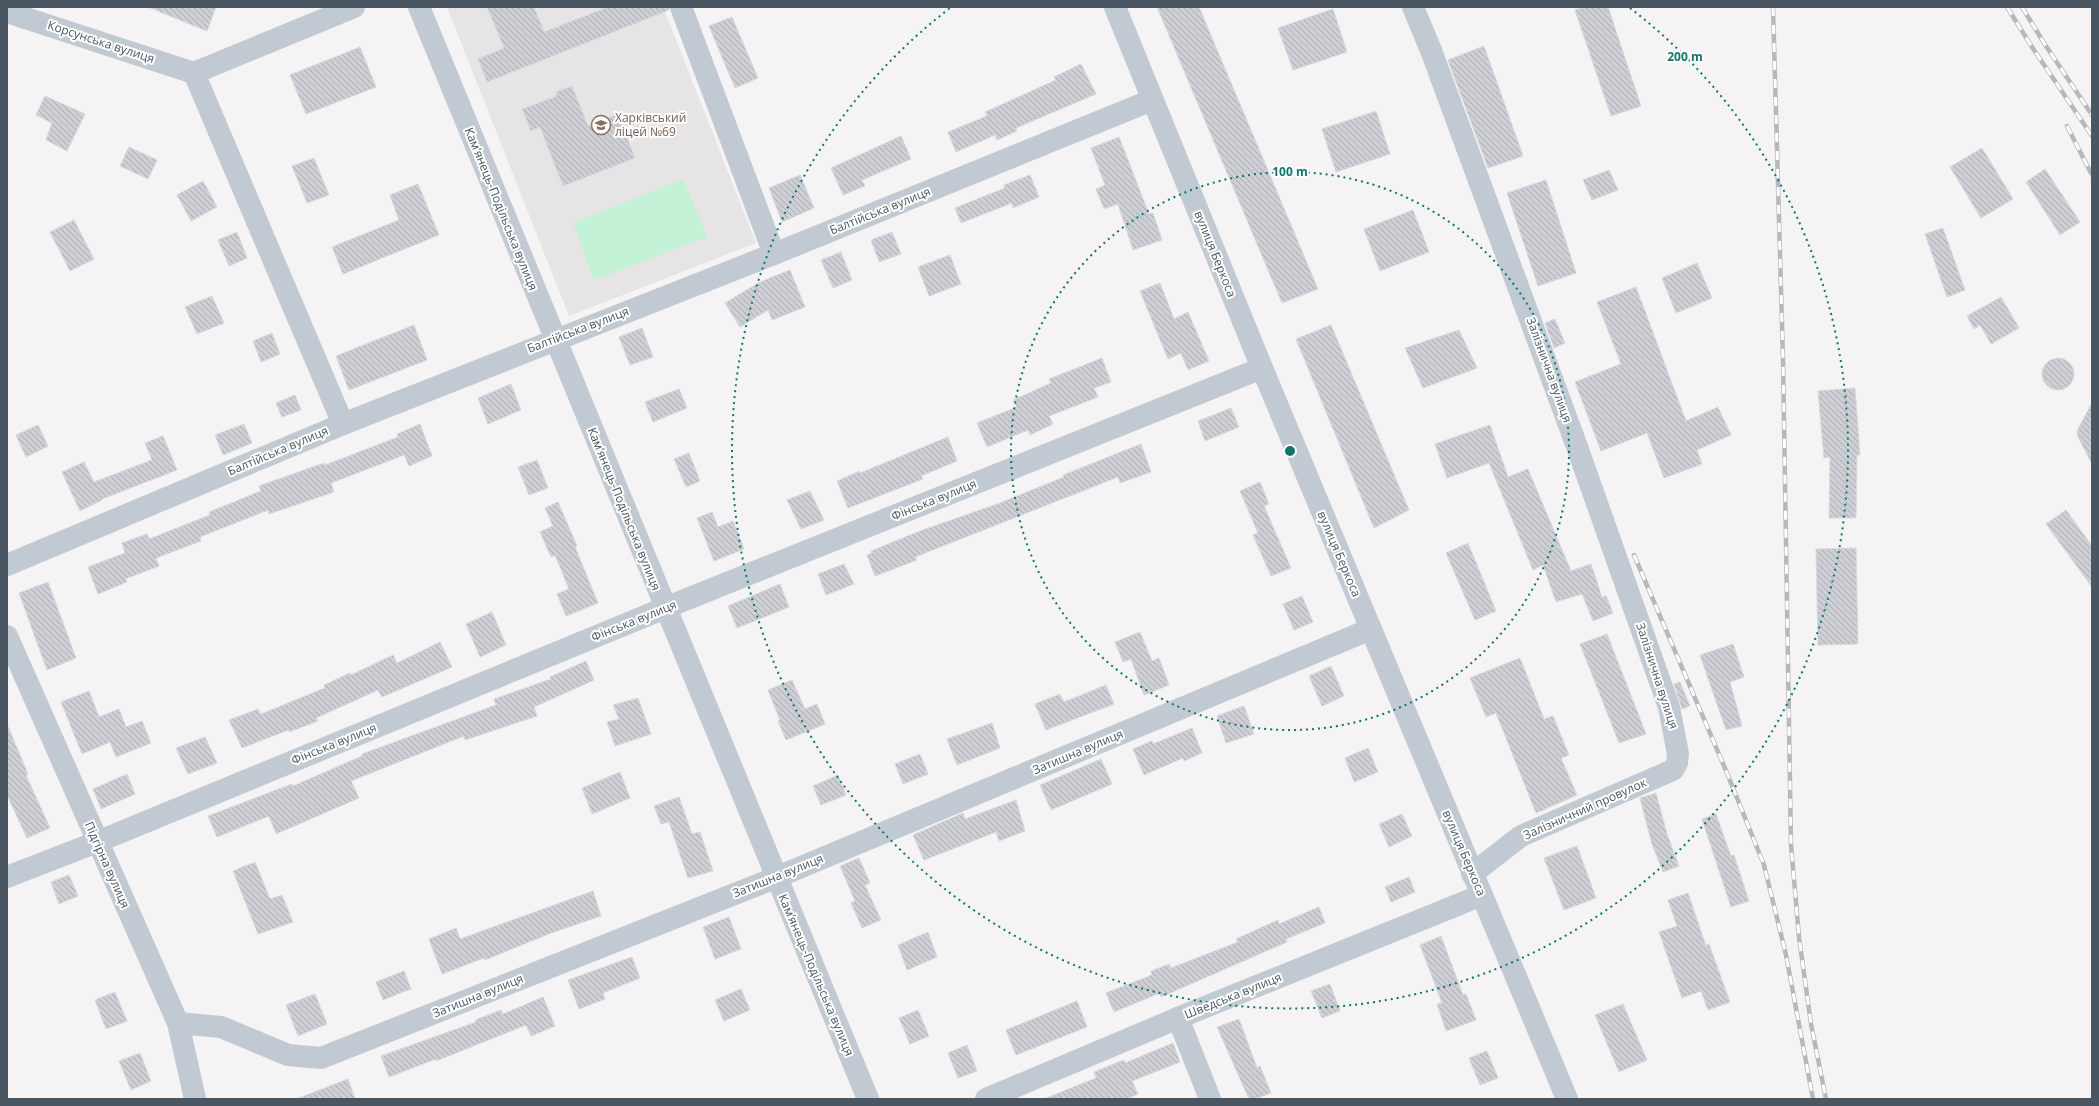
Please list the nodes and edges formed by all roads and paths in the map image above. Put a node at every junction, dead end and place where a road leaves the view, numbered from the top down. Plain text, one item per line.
1 (354, 7) edge
2 (419, 7) edge
3 (681, 7) edge
4 (1115, 7) edge
5 (1413, 7) edge
6 (7, 12) edge
7 (194, 73) junction
8 (1152, 100) junction
9 (774, 254) junction
10 (555, 339) junction
11 (1262, 368) junction
12 (343, 424) junction
13 (7, 565) edge
14 (665, 608) junction
15 (1371, 629) junction
16 (7, 636) edge
17 (1676, 737) joint
18 (97, 842) junction
19 (1472, 874) junction
20 (7, 877) edge
21 (775, 878) junction
22 (1482, 895) junction
23 (1178, 1018) junction
24 (178, 1023) junction
25 (195, 1099) edge
26 (868, 1099) edge
27 (986, 1099) edge
28 (1210, 1099) edge
29 (1566, 1099) edge

1 - 7 street
2 - 10 street, Кам’янець-Подільська вулиця
3 - 9 street
4 - 8 street, вулиця Беркоса
5 - 17 street, Залізнична вулиця
6 - 7 street, Корсунська вулиця
7 - 12 street
8 - 9 street, Балтійська вулиця
8 - 11 street, вулиця Беркоса
9 - 10 street, Балтійська вулиця
10 - 12 street, Балтійська вулиця
10 - 14 street, Кам’янець-Подільська вулиця
11 - 14 street, Фінська вулиця
11 - 15 street, вулиця Беркоса
12 - 13 street, Балтійська вулиця
14 - 18 street, Фінська вулиця
14 - 21 street, Кам’янець-Подільська вулиця
15 - 19 street, вулиця Беркоса
15 - 21 street, Затишна вулиця
16 - 18 street, Підгірна вулиця
17 - 19 street, Залізничний провулок
18 - 20 street, Фінська вулиця
18 - 24 street, Підгірна вулиця
19 - 22 street, вулиця Беркоса
21 - 24 street, Затишна вулиця
21 - 26 street, Кам’янець-Подільська вулиця
22 - 23 street, Шведська вулиця
22 - 29 street, вулиця Беркоса
23 - 27 street, Шведська вулиця
23 - 28 street
24 - 25 street, Підгірна вулиця

